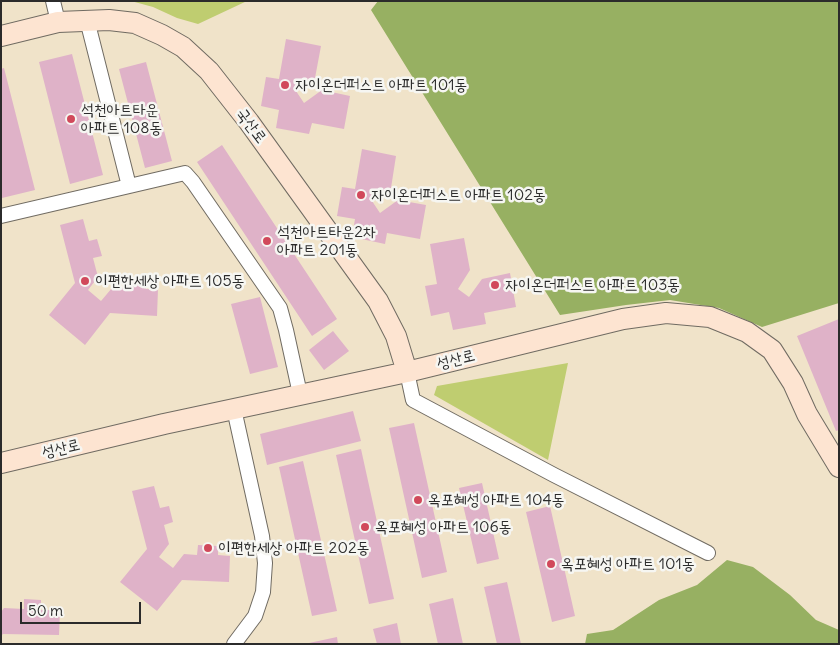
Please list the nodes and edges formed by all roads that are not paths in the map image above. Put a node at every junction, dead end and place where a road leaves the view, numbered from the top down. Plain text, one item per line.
1 (53, 1) edge
2 (87, 20) junction
3 (58, 22) junction
4 (1, 36) edge
5 (129, 186) junction
6 (1, 216) edge
7 (407, 372) junction
8 (300, 394) junction
9 (234, 409) junction
10 (1, 463) edge
11 (839, 467) edge
12 (708, 553) dead end
13 (234, 644) edge

1 - 3 street
2 - 3 street, 국산로
2 - 5 street
2 - 7 street, 국산로
3 - 4 street, 국산로
5 - 6 street
5 - 8 street
7 - 8 street, 성산로
7 - 11 street, 성산로
7 - 12 street
8 - 9 street, 성산로
9 - 10 street, 성산로
9 - 13 street

